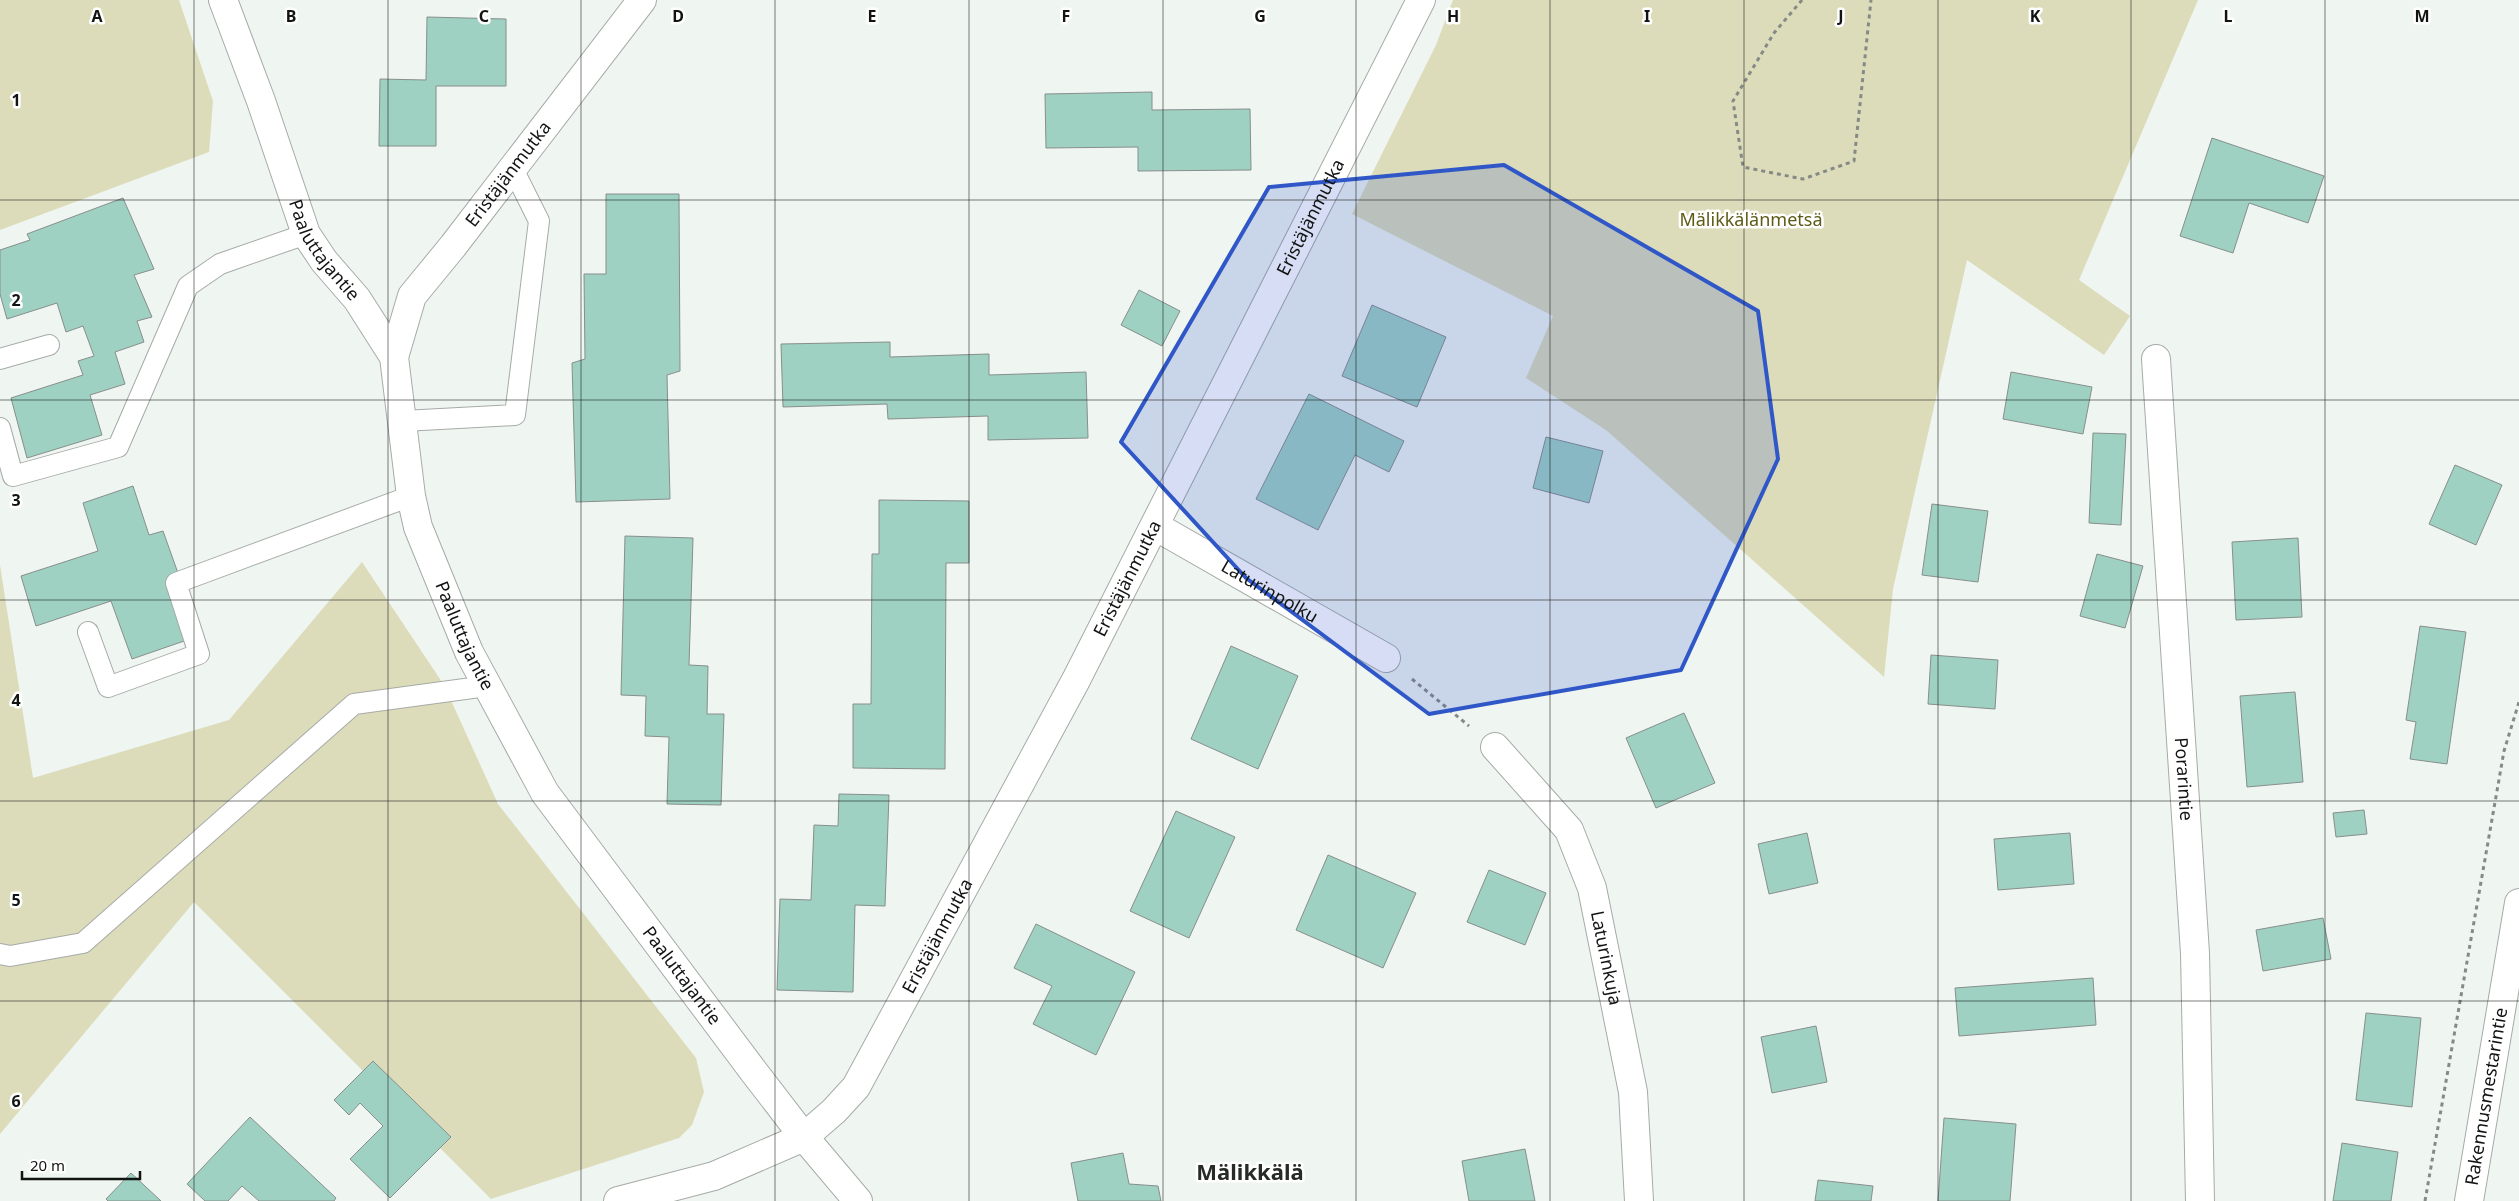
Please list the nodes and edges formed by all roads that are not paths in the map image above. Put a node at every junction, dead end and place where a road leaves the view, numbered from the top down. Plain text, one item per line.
1 (223, 0) edge
2 (642, 0) edge
3 (1420, 0) edge
4 (513, 168) junction
5 (306, 234) junction
6 (49, 345) dead end
7 (394, 357) junction
8 (2156, 359) dead end
9 (0, 360) edge
10 (402, 421) junction
11 (0, 428) edge
12 (411, 496) junction
13 (1154, 526) junction
14 (88, 632) dead end
15 (1386, 658) road end
16 (487, 686) junction
17 (1495, 747) road end
18 (2519, 903) edge
19 (0, 954) edge
20 (2513, 971) edge
21 (804, 1137) junction
22 (618, 1201) edge
23 (858, 1201) edge
24 (1639, 1201) edge
25 (2200, 1201) edge
26 (2469, 1201) edge

1 - 5 street, Paaluttajantie
2 - 4 street, Eristäjänmutka
3 - 13 street, Eristäjänmutka
4 - 7 street, Eristäjänmutka
4 - 10 lane
5 - 7 street, Paaluttajantie
5 - 11 lane
6 - 9 lane
7 - 10 street, Paaluttajantie
8 - 25 street, Porarintie
10 - 12 street, Paaluttajantie
12 - 14 lane
12 - 16 street, Paaluttajantie
13 - 15 street, Laturinpolku
13 - 21 street, Eristäjänmutka
16 - 19 lane
16 - 21 street, Paaluttajantie
17 - 24 street, Laturinkuja
18 - 20 street, Rakennusmestarintie
20 - 26 street, Rakennusmestarintie
21 - 22 street, Eristäjänmutka
21 - 23 street, Paaluttajantie

